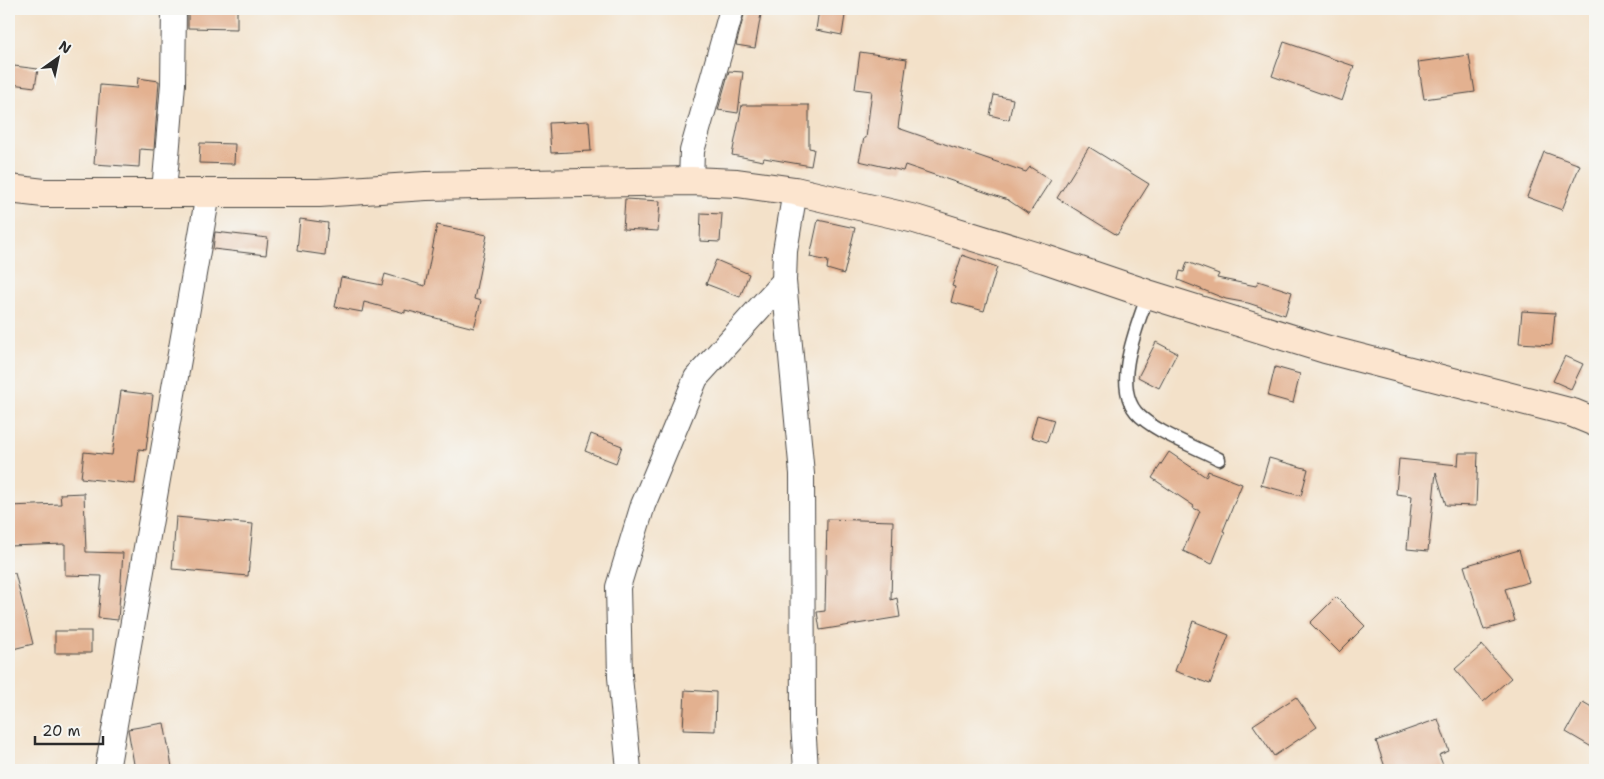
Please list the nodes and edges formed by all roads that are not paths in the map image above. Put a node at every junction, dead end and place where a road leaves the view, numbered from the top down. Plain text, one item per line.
1 (174, 9) edge
2 (732, 9) edge
3 (691, 181) junction
4 (9, 189) edge
5 (795, 191) junction
6 (164, 192) junction
7 (208, 194) junction
8 (784, 281) junction
9 (1148, 294) junction
10 (1595, 422) edge
11 (1219, 458) dead end
12 (107, 770) edge
13 (629, 770) edge
14 (806, 770) edge

1 - 6 street
2 - 3 street
3 - 5 street
3 - 7 street
4 - 6 street
5 - 8 street
5 - 9 street
6 - 7 street
7 - 12 street
8 - 13 street
8 - 14 street
9 - 10 street
9 - 11 lane

